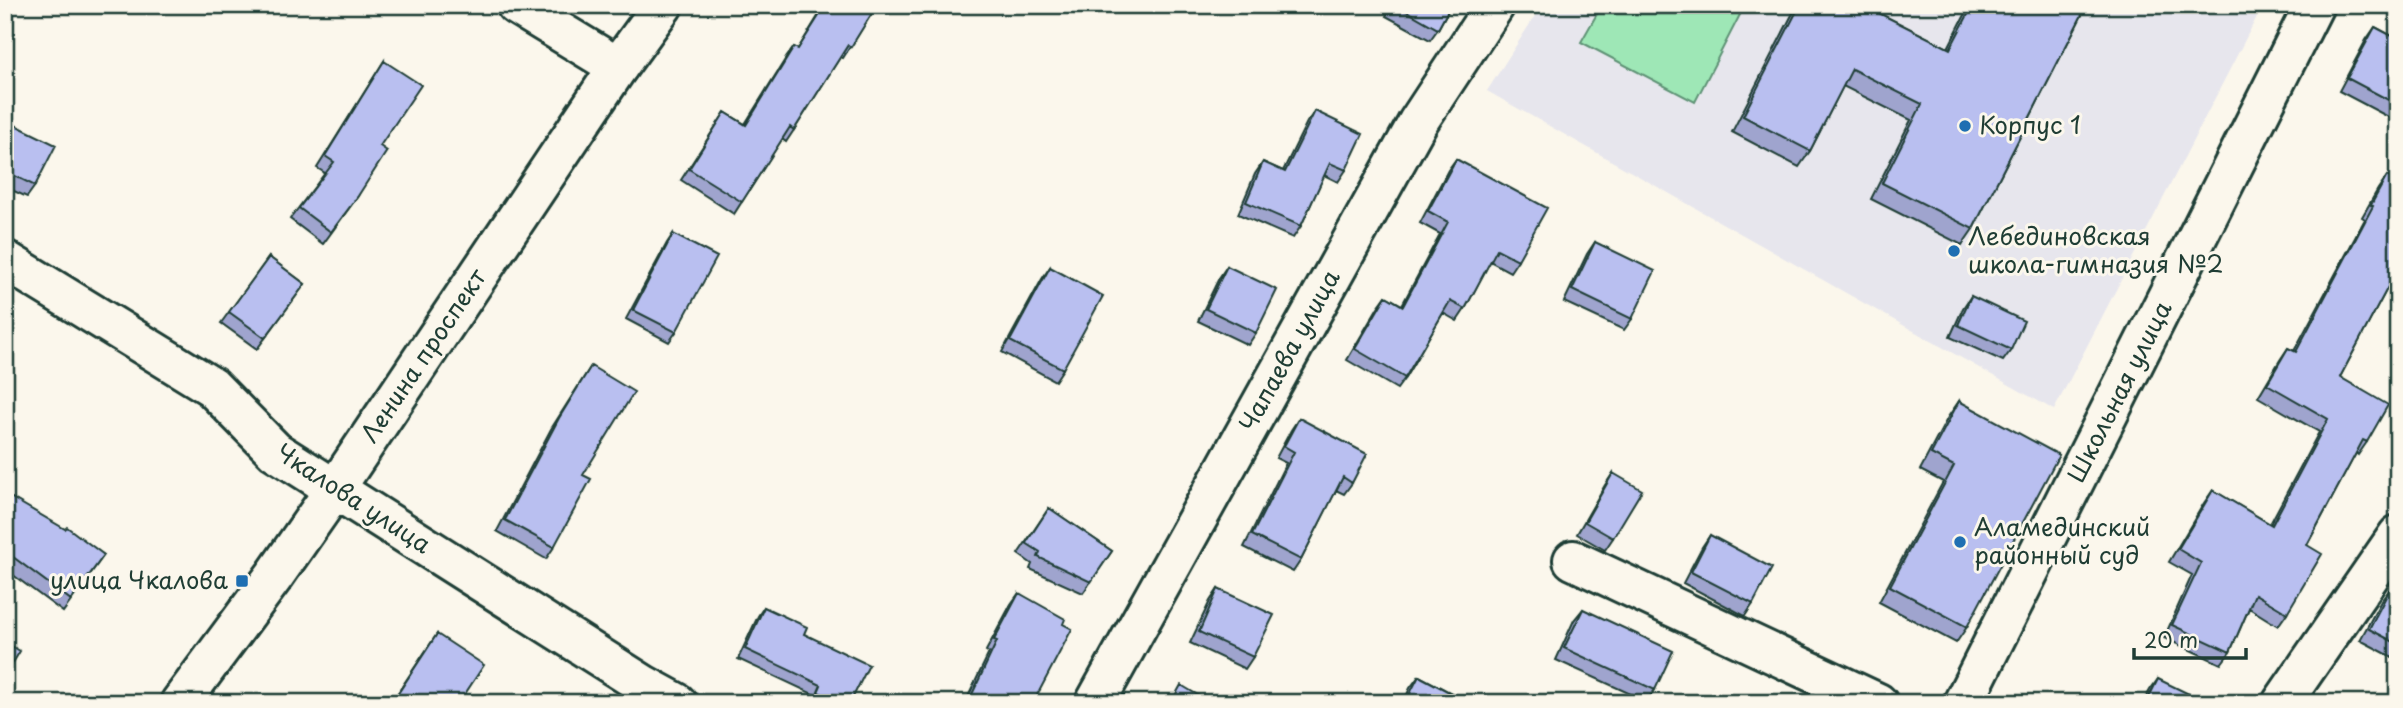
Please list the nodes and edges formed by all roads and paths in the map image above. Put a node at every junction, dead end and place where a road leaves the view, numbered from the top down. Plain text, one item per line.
1 (516, 5) edge
2 (663, 5) edge
3 (1494, 5) edge
4 (2314, 5) edge
5 (618, 67) junction
6 (5, 260) edge
7 (335, 489) junction
8 (2398, 535) edge
9 (1573, 560) dead end
10 (180, 703) edge
11 (677, 703) edge
12 (1095, 703) edge
13 (1878, 703) edge
14 (1963, 703) edge
15 (2281, 703) edge

1 - 5 street
2 - 5 street, Ленина проспект
3 - 12 street, Чапаева улица
4 - 14 street, Школьная улица
5 - 7 street, Ленина проспект
6 - 7 street, Чкалова улица
7 - 10 street, Ленина проспект
7 - 11 street, Чкалова улица
8 - 15 street
9 - 13 street

